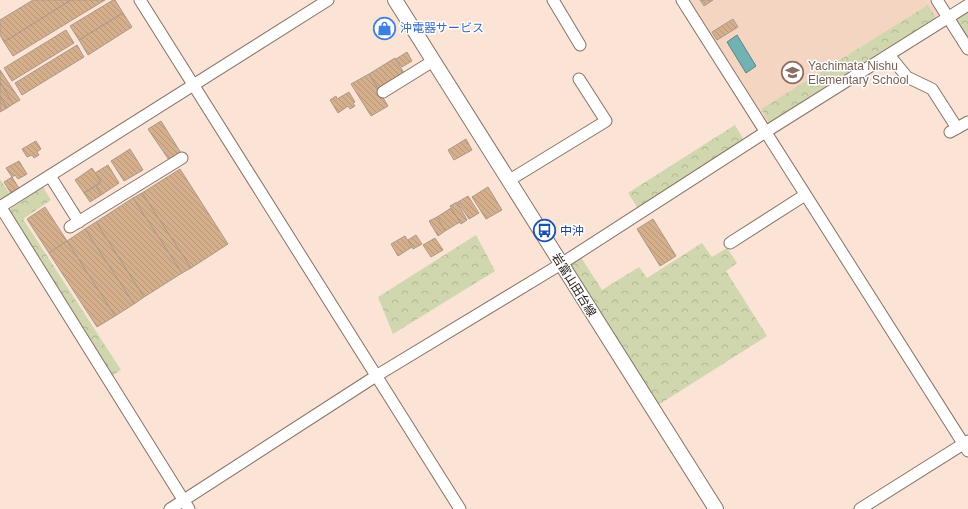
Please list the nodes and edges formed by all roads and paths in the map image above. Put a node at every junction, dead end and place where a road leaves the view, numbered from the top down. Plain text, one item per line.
1 (140, 0) edge
2 (328, 0) edge
3 (395, 0) edge
4 (553, 0) edge
5 (682, 0) edge
6 (937, 0) edge
7 (968, 5) edge
8 (948, 17) junction
9 (580, 45) dead end
10 (968, 49) edge
11 (889, 54) junction
12 (433, 61) junction
13 (578, 79) dead end
14 (194, 84) junction
15 (383, 92) dead end
16 (968, 122) edge
17 (767, 131) junction
18 (182, 158) dead end
19 (50, 176) junction
20 (508, 181) junction
21 (805, 195) junction
22 (0, 206) edge
23 (730, 243) dead end
24 (561, 264) junction
25 (376, 376) junction
26 (966, 445) edge
27 (186, 505) edge
28 (170, 509) edge
29 (460, 509) edge
30 (716, 509) edge
31 (860, 509) edge

1 - 14 street
2 - 14 street
3 - 12 main road, 岩富山田台線
4 - 9 street
5 - 17 street
6 - 8 street
7 - 8 street
8 - 10 street
8 - 11 street
11 - 16 street
11 - 17 street
12 - 15 street
12 - 20 main road, 岩富山田台線
13 - 20 street
14 - 19 street
14 - 25 street
17 - 21 street
17 - 24 street
18 - 19 street
19 - 22 street
20 - 24 main road, 岩富山田台線
21 - 23 street
21 - 26 street
22 - 27 street
24 - 25 street
24 - 30 main road, 岩富山田台線
25 - 27 street
25 - 29 street
26 - 31 street
27 - 28 street

